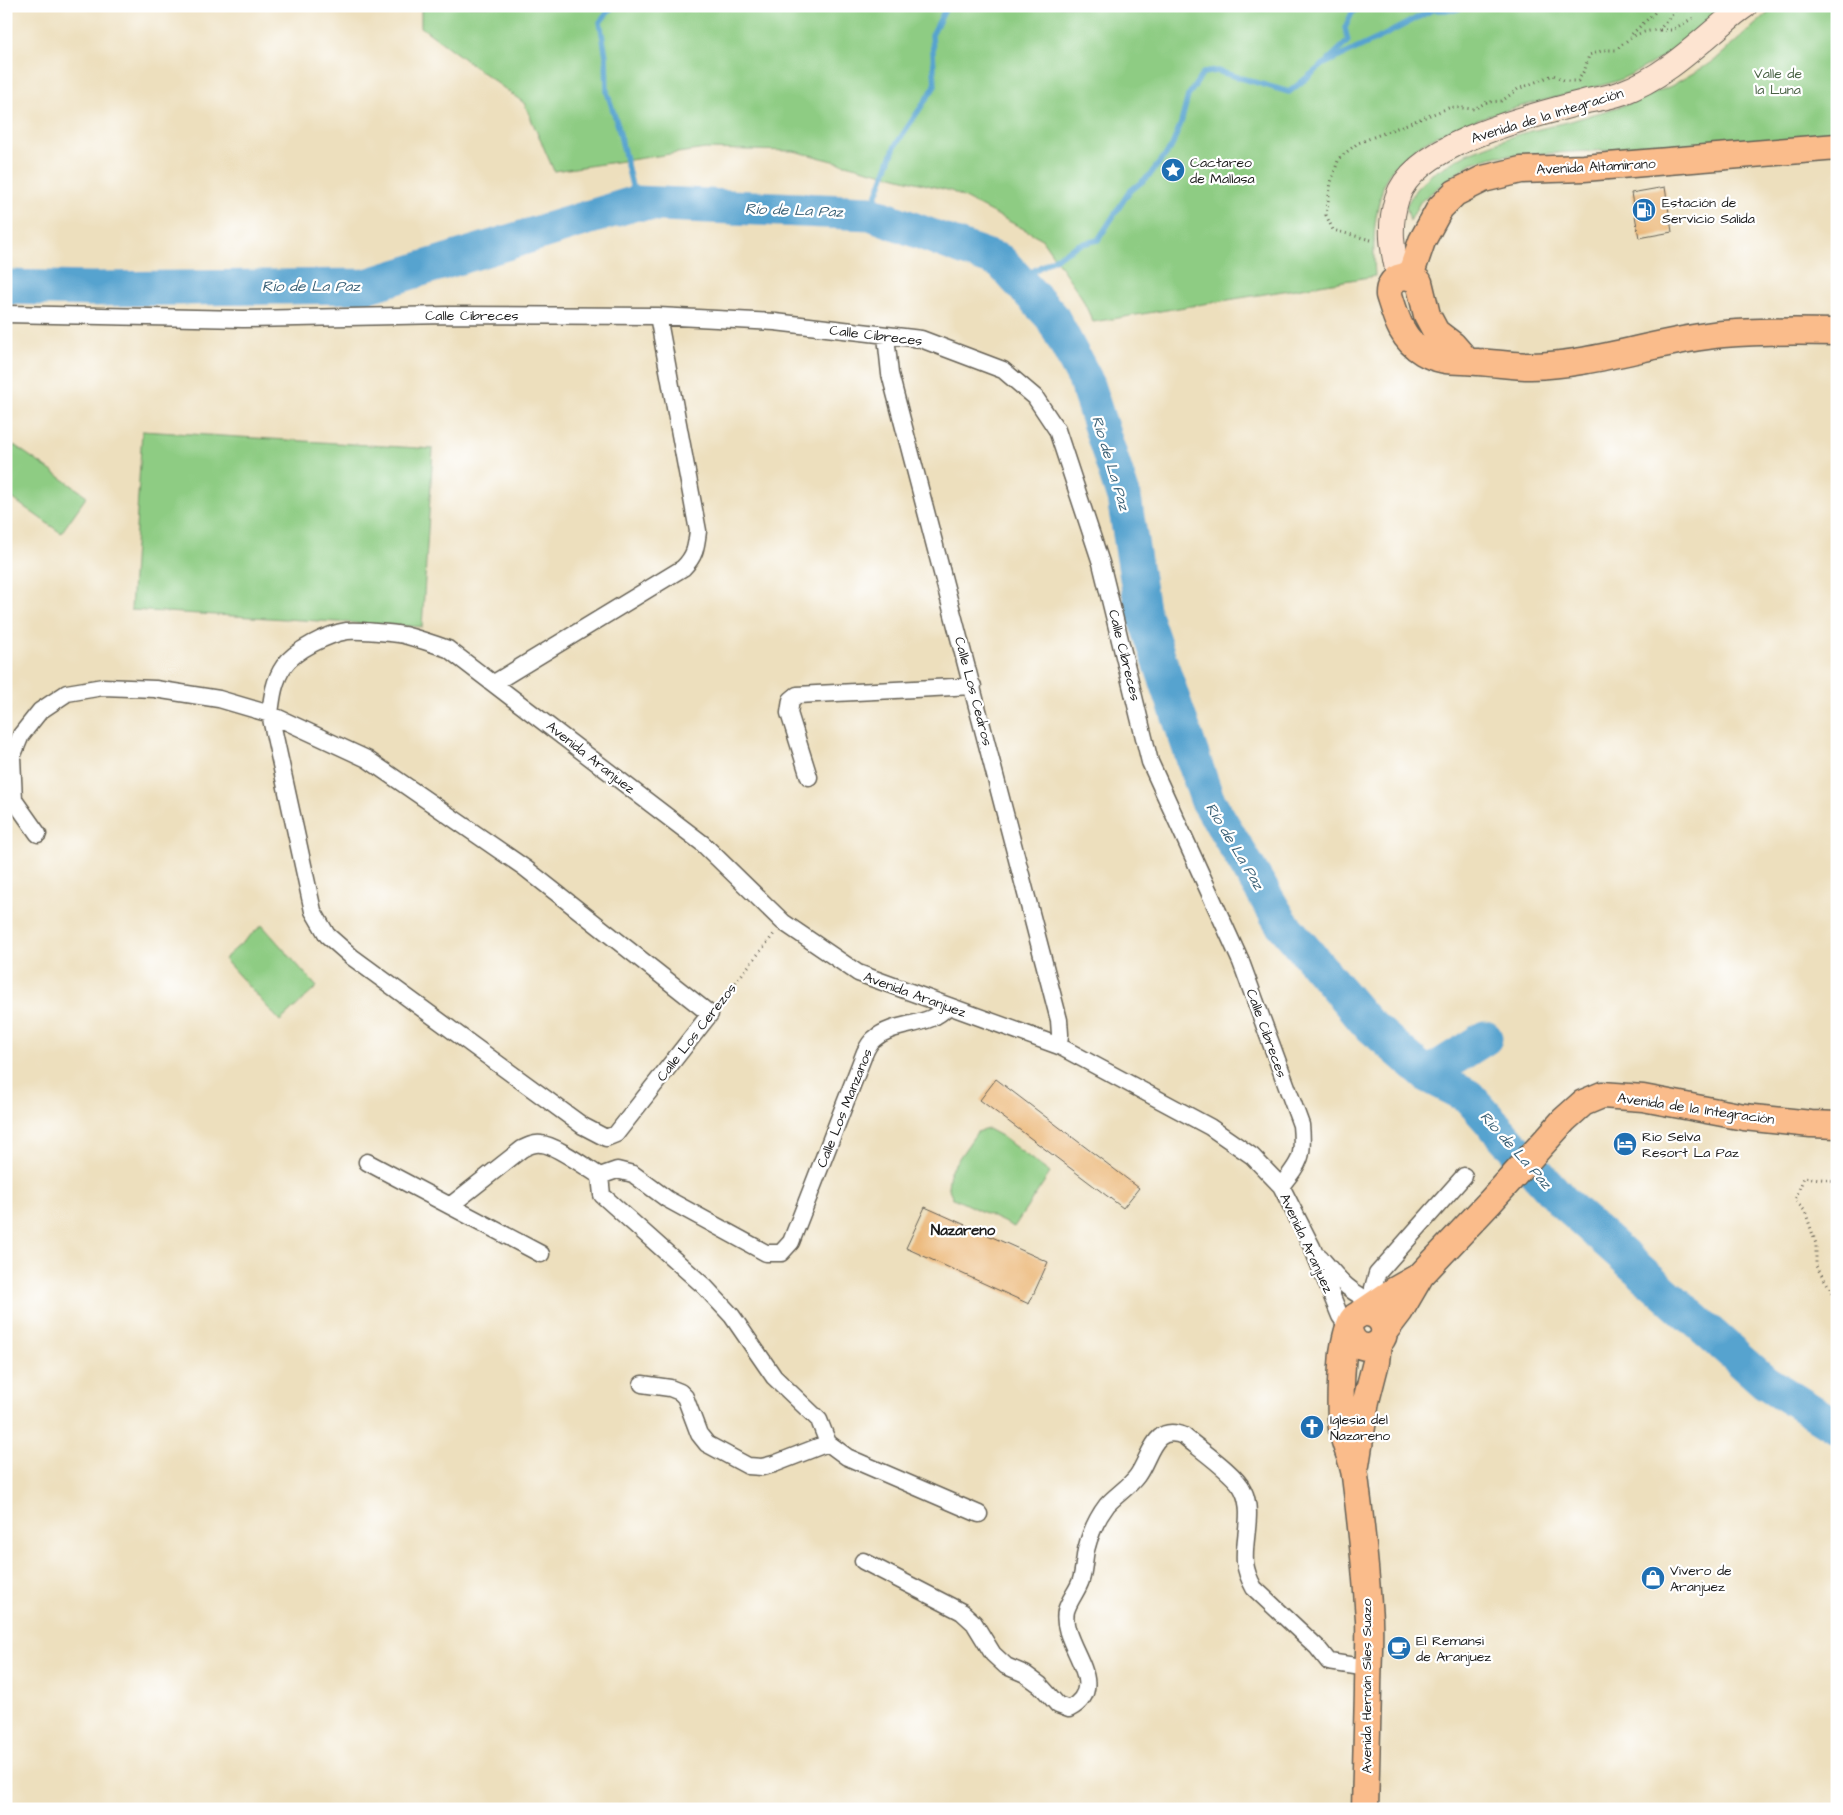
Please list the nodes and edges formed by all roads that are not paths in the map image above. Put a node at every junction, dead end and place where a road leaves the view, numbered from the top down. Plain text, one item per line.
1 (1745, 6) edge
2 (1837, 148) edge
3 (1406, 286) junction
4 (6, 314) edge
5 (658, 316) junction
6 (1837, 332) edge
7 (886, 336) junction
8 (494, 682) junction
9 (973, 686) junction
10 (270, 714) junction
11 (809, 777) dead end
12 (38, 834) dead end
13 (948, 1006) junction
14 (1059, 1046) junction
15 (1837, 1125) edge
16 (606, 1138) joint
17 (367, 1162) dead end
18 (600, 1176) junction
19 (1464, 1176) dead end
20 (1281, 1186) junction
21 (451, 1205) junction
22 (1312, 1247) junction
23 (541, 1254) dead end
24 (1421, 1275) junction
25 (1361, 1316) junction
26 (1381, 1337) junction
27 (642, 1384) dead end
28 (828, 1443) junction
29 (1355, 1473) junction
30 (979, 1514) dead end
31 (863, 1561) dead end
32 (1368, 1668) junction
33 (1365, 1809) edge

1 - 3 main road, Avenida de la Integración
2 - 3 main road, Avenida Altamirano
3 - 6 main road, Avenida de la Integración
4 - 5 street, Calle Cibreces
5 - 7 street, Calle Cibreces
5 - 8 street
7 - 9 street, Calle Los Cedros
7 - 20 street, Calle Cibreces
8 - 10 street, Avenida Aranjuez
8 - 13 street, Avenida Aranjuez
9 - 11 street
9 - 14 street, Calle Los Cedros
10 - 12 street
10 - 16 street, Avenida Aranjuez
10 - 16 street, Calle Los Cerezos
13 - 14 street, Avenida Aranjuez
13 - 18 street, Calle Los Manzanos
14 - 20 street, Avenida Aranjuez
15 - 24 main road, Avenida de la Integración
17 - 21 street
18 - 21 street
18 - 28 street
19 - 25 street
20 - 22 street, Avenida Aranjuez
21 - 23 street
22 - 25 street
22 - 25 street, Avenida Aranjuez
24 - 25 main road, Avenida de la Integración
24 - 26 main road, Avenida de la Integración
25 - 26 main road
25 - 29 main road, Avenida Hernán Siles Suazo
26 - 29 main road, Avenida Hernán Siles Suazo
27 - 28 street
28 - 30 street
29 - 32 main road, Avenida Hernán Siles Suazo
31 - 32 street
32 - 33 main road, Avenida Hernán Siles Suazo

